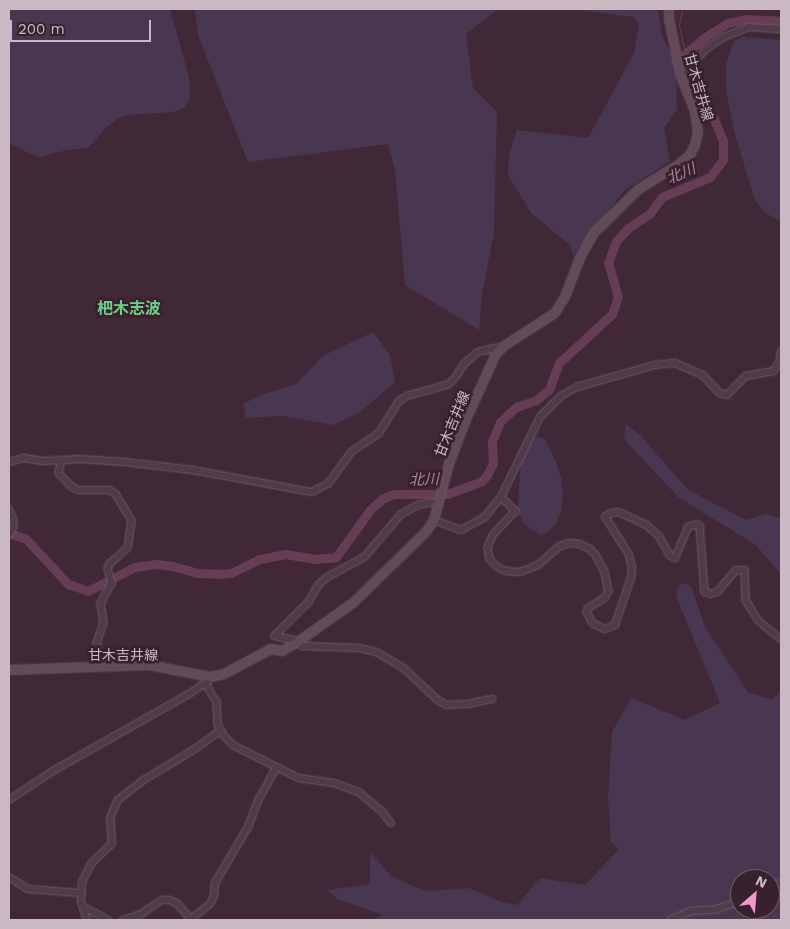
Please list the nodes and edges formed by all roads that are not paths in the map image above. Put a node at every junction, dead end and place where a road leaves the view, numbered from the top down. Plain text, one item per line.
1 (669, 9) edge
2 (781, 29) edge
3 (681, 76) junction
4 (504, 346) junction
5 (781, 352) edge
6 (62, 460) junction
7 (9, 462) edge
8 (501, 497) junction
9 (440, 502) junction
10 (9, 509) edge
11 (434, 520) junction
12 (9, 536) edge
13 (781, 638) edge
14 (300, 641) junction
15 (110, 666) junction
16 (9, 670) edge
17 (208, 680) junction
18 (492, 699) dead end
19 (220, 730) junction
20 (276, 768) junction
21 (9, 800) edge
22 (392, 823) dead end
23 (9, 877) edge
24 (80, 893) junction
25 (730, 905) edge
26 (82, 906) junction
27 (87, 920) edge
28 (108, 920) edge
29 (123, 920) edge
30 (670, 920) edge

1 - 3 main road, 甘木吉井線
2 - 3 street
3 - 4 main road, 甘木吉井線
4 - 6 street
4 - 9 main road, 甘木吉井線
5 - 8 street
6 - 7 street
6 - 15 street
8 - 11 street
8 - 13 street
9 - 11 main road, 甘木吉井線
9 - 14 street
10 - 12 street
11 - 14 main road, 甘木吉井線
14 - 17 main road, 甘木吉井線
14 - 18 street
15 - 16 main road, 甘木吉井線
15 - 17 main road, 甘木吉井線
17 - 19 street
17 - 21 street
19 - 20 street
19 - 24 street
20 - 22 street
20 - 29 street
23 - 24 street
24 - 26 street
25 - 30 street
26 - 27 street
26 - 28 street

